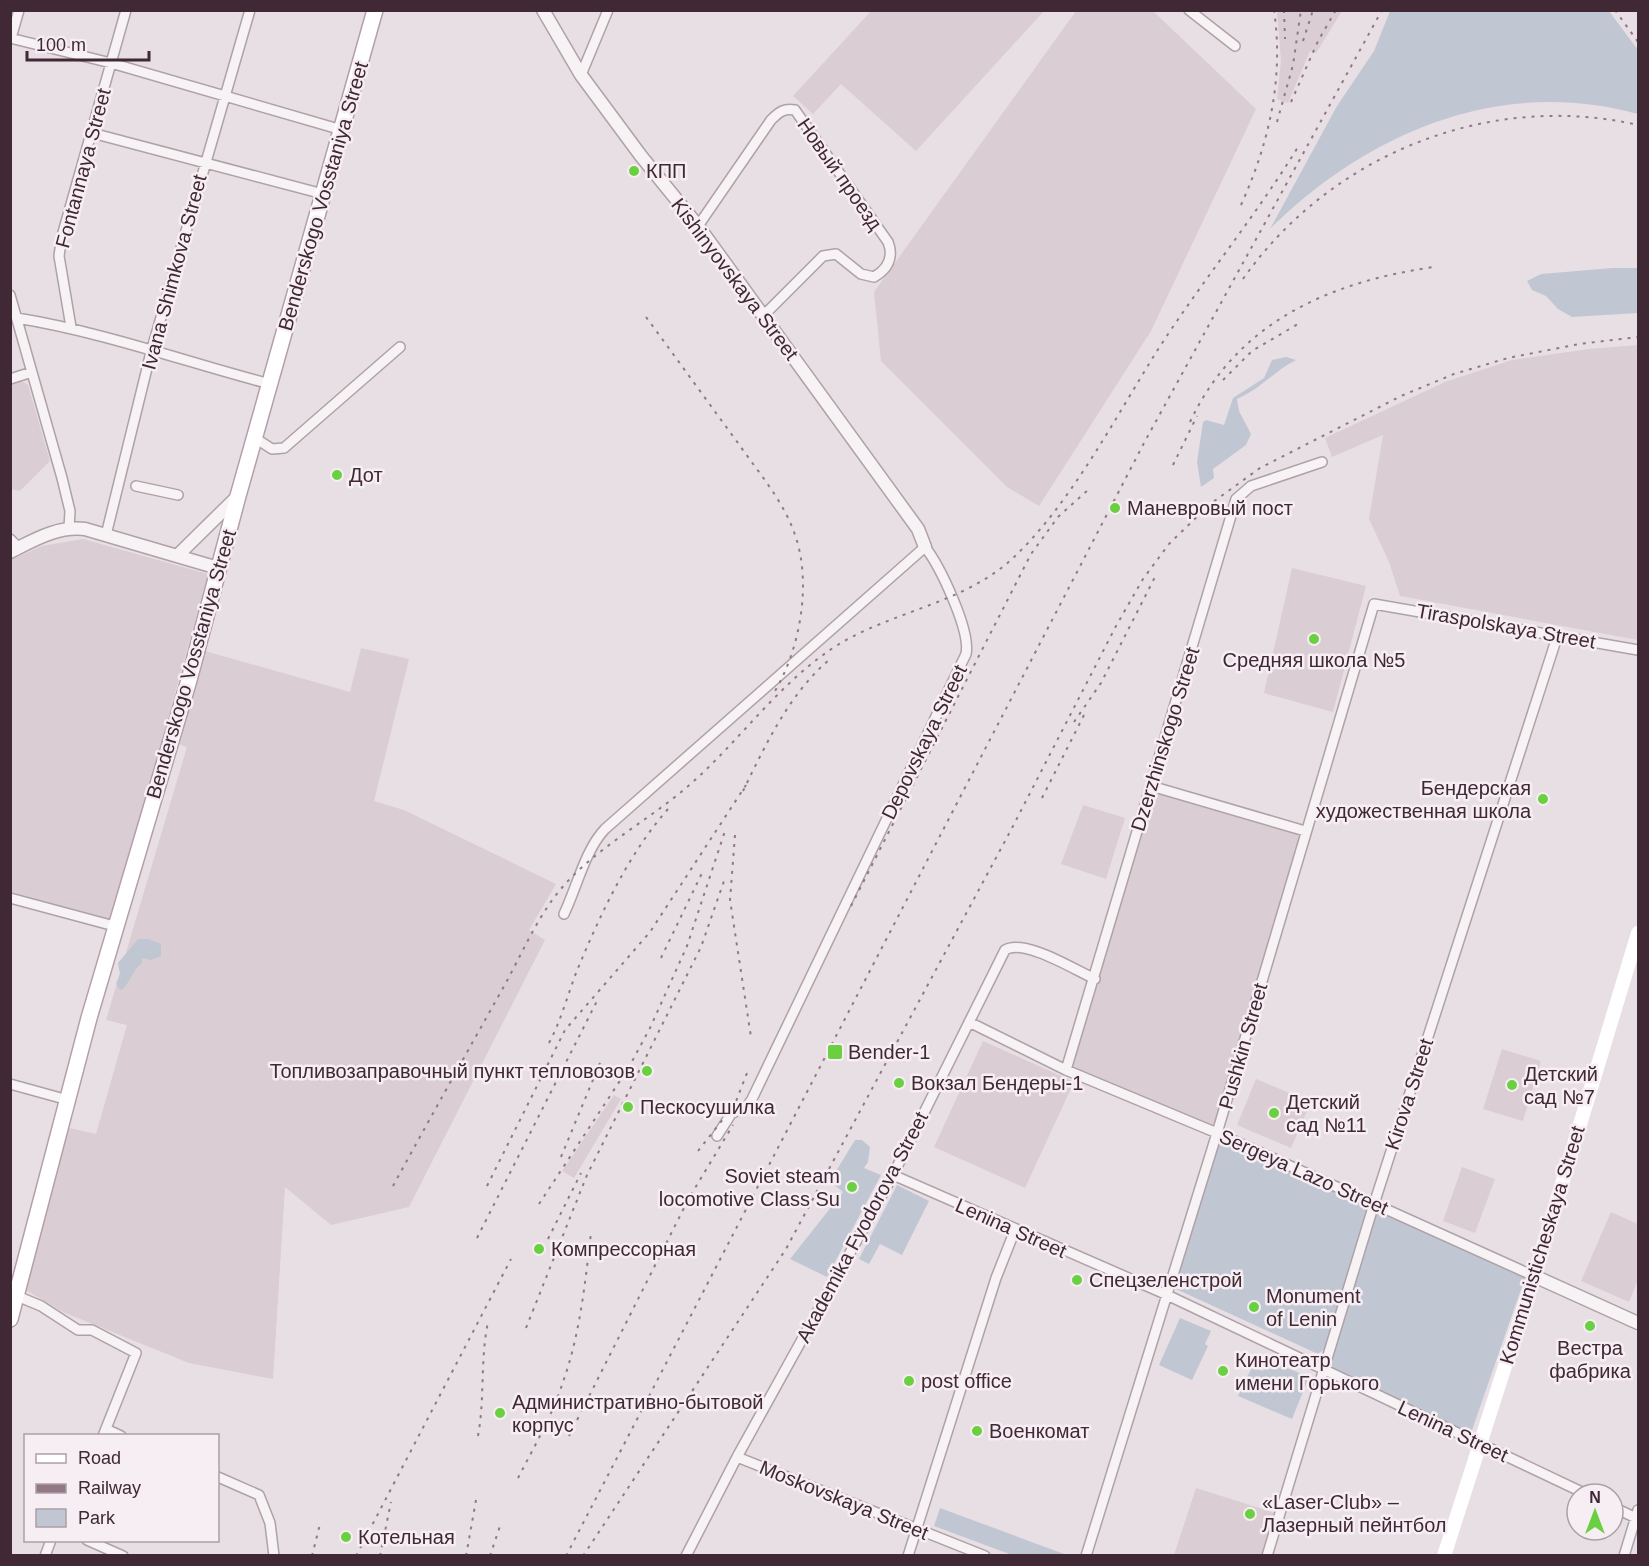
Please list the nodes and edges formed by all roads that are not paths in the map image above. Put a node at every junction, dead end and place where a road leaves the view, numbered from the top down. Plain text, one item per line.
1 (19, 10) edge
2 (126, 10) edge
3 (250, 10) edge
4 (375, 10) edge
5 (543, 10) edge
6 (608, 10) edge
7 (1189, 10) edge
8 (11, 38) edge
9 (1235, 46) dead end
10 (111, 63) junction
11 (581, 75) junction
12 (226, 96) junction
13 (342, 130) junction
14 (92, 133) junction
15 (204, 163) junction
16 (323, 194) junction
17 (698, 226) junction
18 (10, 295) edge
19 (763, 316) junction
20 (17, 318) junction
21 (71, 327) junction
22 (399, 347) dead end
23 (151, 352) junction
24 (32, 372) junction
25 (10, 379) edge
26 (270, 384) junction
27 (255, 438) junction
28 (1322, 462) dead end
29 (136, 486) dead end
30 (178, 495) dead end
31 (238, 496) junction
32 (69, 528) junction
33 (106, 535) junction
34 (13, 547) edge
35 (925, 547) junction
36 (177, 556) junction
37 (218, 568) junction
38 (1374, 604) joint
39 (1558, 634) junction
40 (1638, 650) edge
41 (1151, 786) junction
42 (1305, 831) junction
43 (10, 898) edge
44 (564, 914) dead end
45 (118, 927) junction
46 (1638, 933) edge
47 (1095, 980) junction
48 (969, 1022) junction
49 (1066, 1070) junction
50 (10, 1084) edge
51 (68, 1100) junction
52 (1217, 1133) junction
53 (717, 1136) dead end
54 (893, 1175) junction
55 (1374, 1204) junction
56 (1015, 1230) junction
57 (16, 1271) edge
58 (1534, 1276) junction
59 (1165, 1294) junction
60 (17, 1296) junction
61 (10, 1319) edge
62 (1638, 1323) edge
63 (1323, 1371) junction
64 (105, 1432) edge
65 (1479, 1443) junction
66 (737, 1457) junction
67 (219, 1477) edge
68 (1565, 1484) edge
69 (1637, 1514) edge
70 (916, 1529) junction
71 (92, 1542) edge
72 (123, 1556) edge
73 (274, 1556) edge
74 (686, 1556) edge
75 (908, 1556) edge
76 (985, 1556) edge
77 (1086, 1556) edge
78 (1267, 1556) edge
79 (1444, 1556) edge
80 (1624, 1556) edge

1 - 8 street
2 - 10 street, Fontannaya Street
3 - 12 street, Ivana Shimkova Street
4 - 13 main road, Benderskogo Vosstaniya Street
5 - 11 street, Kishinyovskaya Street
6 - 11 street
7 - 9 street
8 - 10 street
10 - 12 street
10 - 14 street, Fontannaya Street
11 - 17 street, Kishinyovskaya Street
12 - 13 street
12 - 15 street, Ivana Shimkova Street
13 - 16 main road, Benderskogo Vosstaniya Street
14 - 15 street
14 - 21 street, Fontannaya Street
15 - 16 street
15 - 23 street, Ivana Shimkova Street
16 - 26 main road, Benderskogo Vosstaniya Street
17 - 19 street, Kishinyovskaya Street
17 - 19 street, Новый проезд
18 - 20 street
19 - 35 street, Kishinyovskaya Street
20 - 21 street
20 - 24 street
21 - 23 street
22 - 27 street
23 - 26 street
23 - 33 street, Ivana Shimkova Street
24 - 25 street
24 - 32 street
26 - 27 main road, Benderskogo Vosstaniya Street
27 - 31 main road, Benderskogo Vosstaniya Street
28 - 41 street, Dzerzhinskogo Street
29 - 30 street
31 - 36 street
31 - 37 main road, Benderskogo Vosstaniya Street
32 - 33 street
32 - 34 street
33 - 36 street
35 - 44 street
35 - 53 street, Depovskaya Street
36 - 37 street
37 - 45 main road, Benderskogo Vosstaniya Street
38 - 39 street, Tiraspolskaya Street
38 - 42 street, Pushkin Street
39 - 40 street, Tiraspolskaya Street
39 - 55 street, Kirova Street
41 - 42 street
41 - 47 street, Dzerzhinskogo Street
42 - 52 street, Pushkin Street
43 - 45 street
45 - 51 main road, Benderskogo Vosstaniya Street
46 - 58 main road, Kommunisticheskaya Street
47 - 48 street, Akademika Fyodorova Street
47 - 49 street, Dzerzhinskogo Street
48 - 49 street, Sergeya Lazo Street
48 - 54 street, Akademika Fyodorova Street
49 - 52 street, Sergeya Lazo Street
50 - 51 street
51 - 57 main road, Benderskogo Vosstaniya Street
52 - 55 street, Sergeya Lazo Street
52 - 59 street, Pushkin Street
54 - 56 street, Lenina Street
54 - 66 street, Akademika Fyodorova Street
55 - 58 street, Sergeya Lazo Street
55 - 63 street, Kirova Street
56 - 59 street, Lenina Street
56 - 70 street
57 - 60 main road, Benderskogo Vosstaniya Street
58 - 62 street, Sergeya Lazo Street
58 - 65 main road, Kommunisticheskaya Street
59 - 63 street, Lenina Street
59 - 77 street, Pushkin Street
60 - 61 main road, Benderskogo Vosstaniya Street
60 - 64 street
63 - 65 street, Lenina Street
63 - 78 street, Kirova Street
65 - 68 street, Lenina Street
65 - 79 main road, Kommunisticheskaya Street
66 - 70 street, Moskovskaya Street
66 - 74 street, Akademika Fyodorova Street
67 - 73 street
69 - 80 street
70 - 75 street
70 - 76 street, Moskovskaya Street
71 - 72 street

